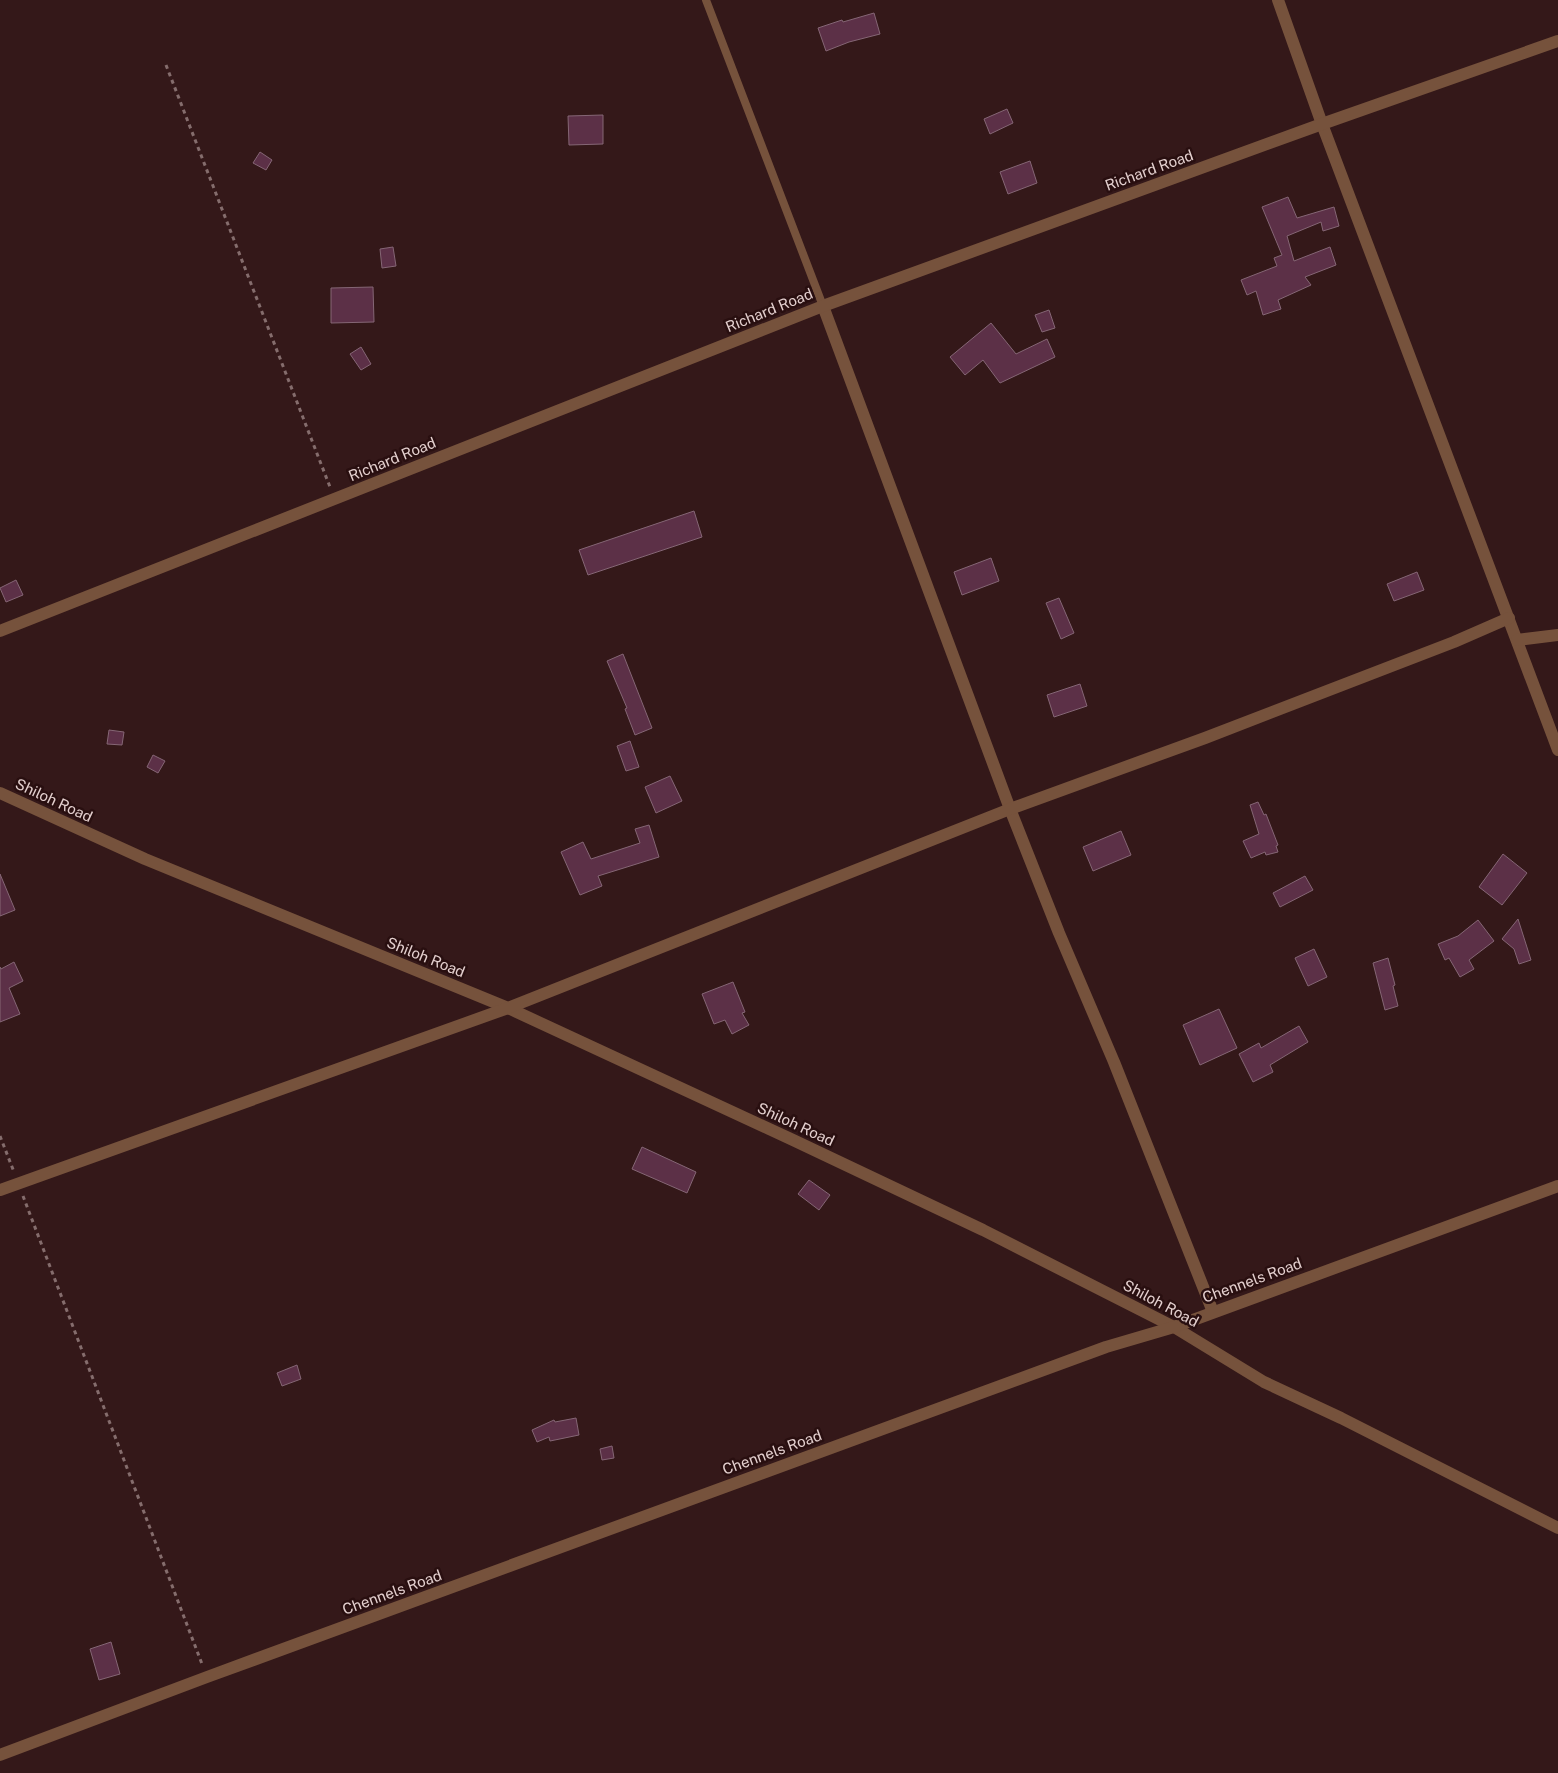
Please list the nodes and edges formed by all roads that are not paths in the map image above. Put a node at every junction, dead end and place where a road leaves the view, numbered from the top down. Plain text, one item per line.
1 (706, 0) edge
2 (1278, 0) edge
3 (1558, 41) edge
4 (1322, 124) junction
5 (822, 306) junction
6 (1509, 618) junction
7 (0, 631) edge
8 (1558, 635) edge
9 (1517, 640) junction
10 (1558, 750) edge
11 (0, 793) edge
12 (1010, 809) junction
13 (508, 1008) junction
14 (1558, 1186) edge
15 (0, 1190) edge
16 (1213, 1312) junction
17 (1174, 1327) junction
18 (1558, 1528) edge
19 (0, 1755) edge

1 - 5 lane
2 - 4 street
3 - 4 street, Richard Road
4 - 5 street, Richard Road
4 - 6 street
5 - 7 street, Richard Road
5 - 12 street
6 - 9 street
6 - 12 street
8 - 9 street
9 - 10 street
11 - 13 street, Shiloh Road
12 - 13 street
12 - 16 street
13 - 15 street
13 - 17 street, Shiloh Road
14 - 16 street, Chennels Road
16 - 17 street, Chennels Road
17 - 18 street, Shiloh Road
17 - 19 street, Chennels Road

